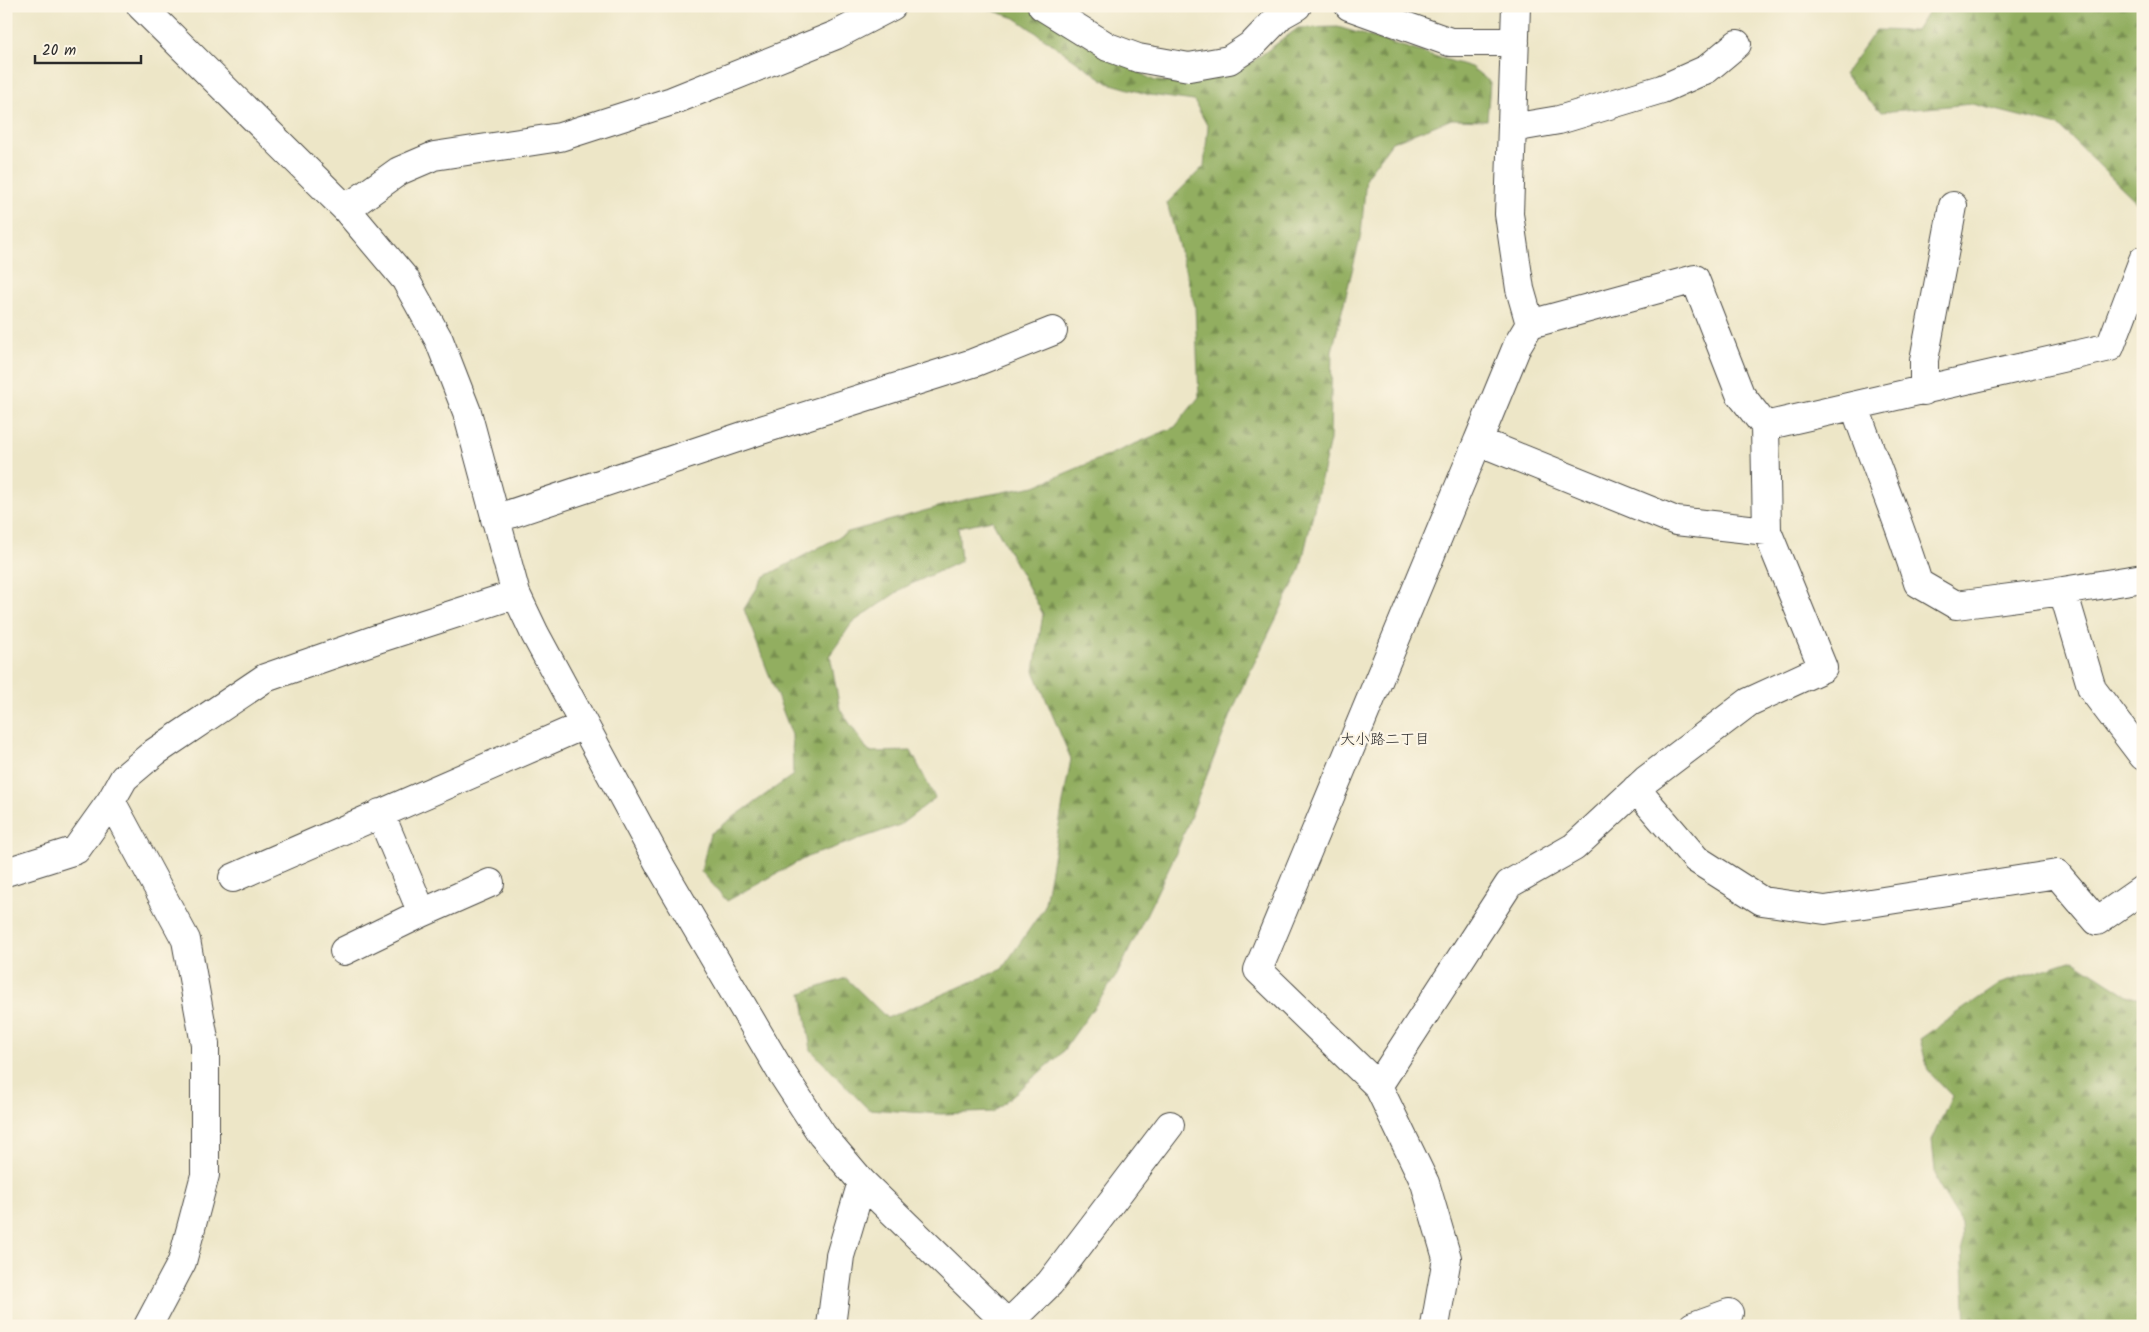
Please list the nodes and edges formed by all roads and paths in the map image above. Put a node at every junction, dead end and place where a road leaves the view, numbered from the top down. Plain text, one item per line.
1 (141, 6) edge
2 (892, 6) edge
3 (1042, 6) edge
4 (1297, 6) edge
5 (1349, 6) edge
6 (1516, 6) edge
7 (1515, 42) junction
8 (1737, 44) dead end
9 (1512, 128) junction
10 (1953, 206) dead end
11 (346, 209) junction
12 (2143, 260) edge
13 (1530, 324) junction
14 (1053, 331) dead end
15 (1924, 391) junction
16 (1856, 407) junction
17 (1765, 426) junction
18 (1478, 441) junction
19 (494, 519) junction
20 (1767, 531) junction
21 (2143, 578) edge
22 (2063, 591) junction
23 (516, 594) junction
24 (584, 725) junction
25 (2143, 756) edge
26 (1636, 789) junction
27 (111, 801) junction
28 (380, 814) junction
29 (6, 872) edge
30 (233, 878) dead end
31 (490, 883) dead end
32 (2143, 889) edge
33 (422, 913) junction
34 (344, 951) dead end
35 (1378, 1086) junction
36 (1170, 1125) dead end
37 (862, 1182) junction
38 (1729, 1313) dead end
39 (1009, 1325) edge
40 (148, 1326) edge
41 (831, 1326) edge
42 (1435, 1326) edge
43 (1692, 1326) edge

1 - 11 street
2 - 11 street
3 - 4 street
5 - 7 street
6 - 7 street
7 - 9 street
8 - 9 street
9 - 13 street
10 - 15 street
11 - 19 street
12 - 15 street
13 - 17 street
13 - 18 street
14 - 19 street
15 - 16 street
16 - 17 street
16 - 22 street
17 - 20 street
18 - 20 street
18 - 35 street
19 - 23 street
20 - 26 street
21 - 22 street
22 - 25 street
23 - 24 street
23 - 27 street
24 - 28 street
24 - 37 street
26 - 32 street
26 - 35 street
27 - 29 street
27 - 40 street
28 - 30 street
28 - 33 street
31 - 33 street
33 - 34 street
35 - 42 street
36 - 39 street
37 - 39 street
37 - 41 street
38 - 43 street

